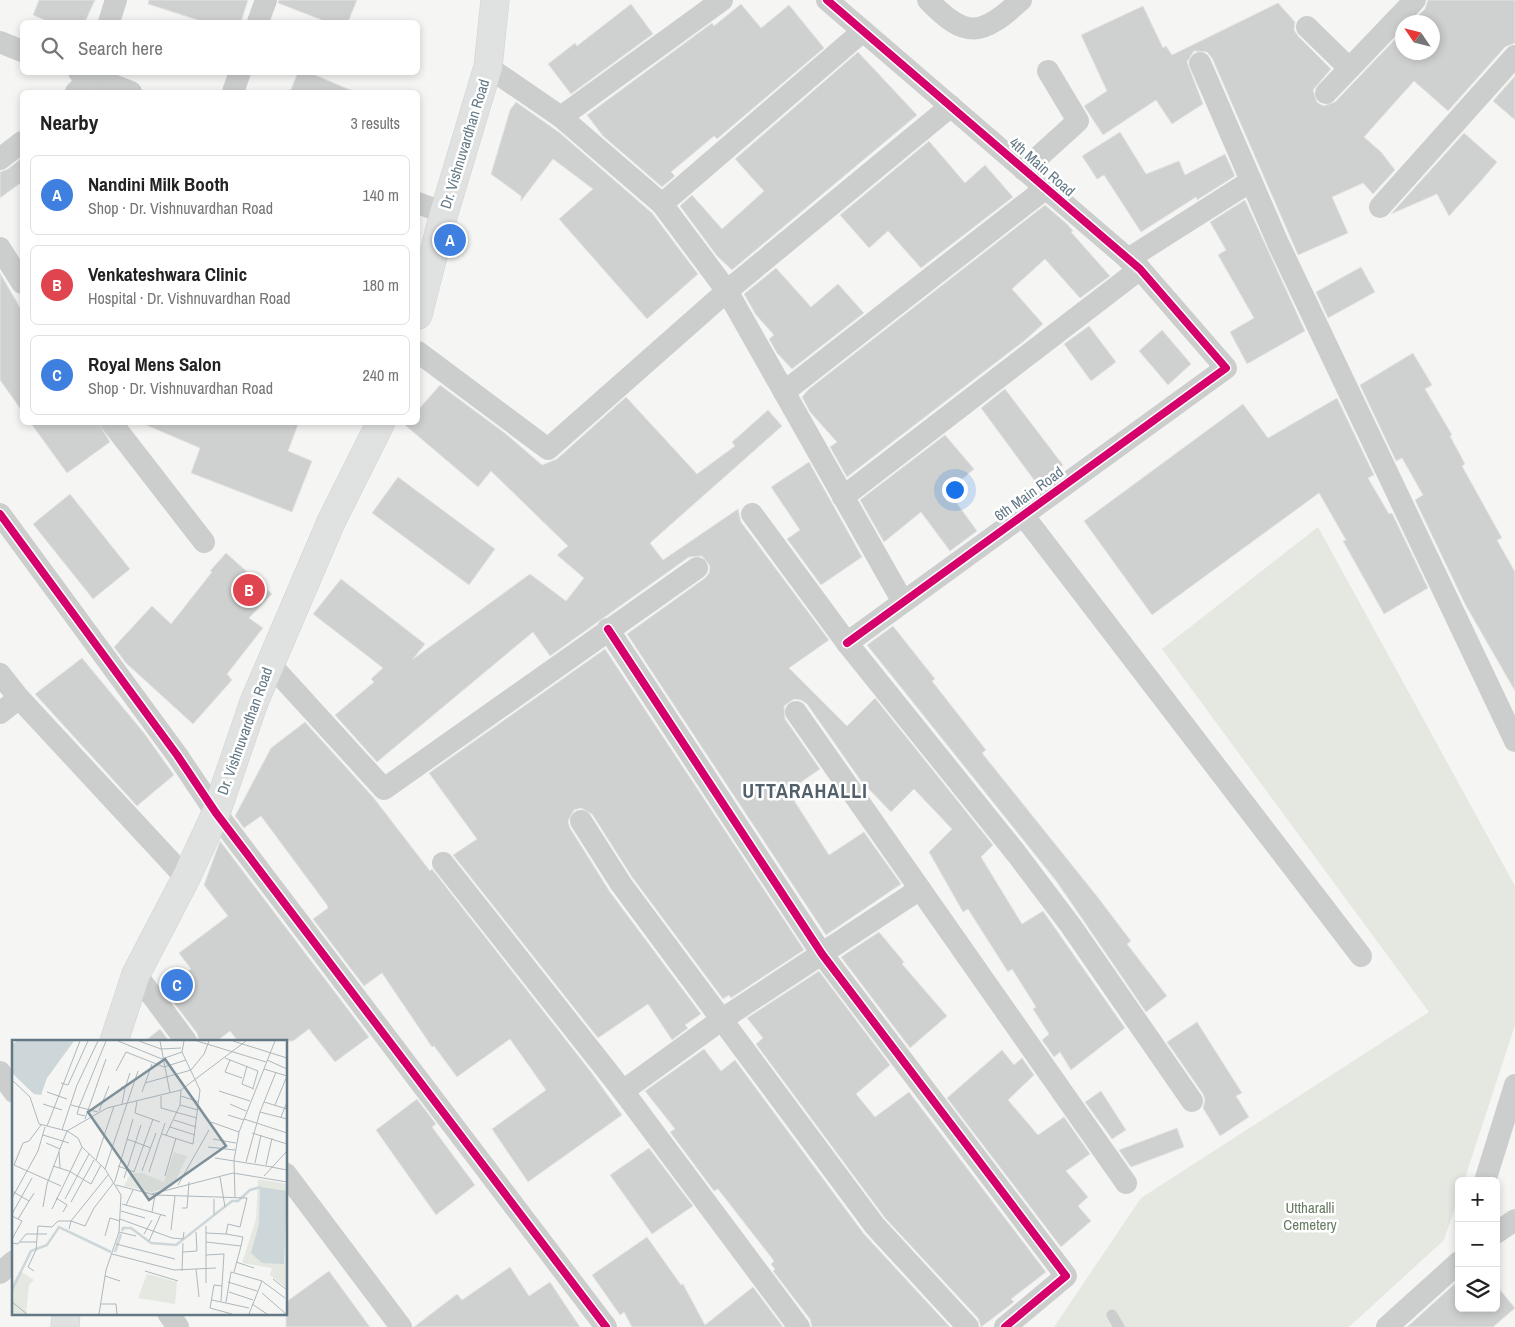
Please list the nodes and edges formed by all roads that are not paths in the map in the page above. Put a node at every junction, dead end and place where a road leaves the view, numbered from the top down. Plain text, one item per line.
1 (116, 0) edge
2 (266, 0) edge
3 (495, 0) edge
4 (722, 0) edge
5 (928, 0) edge
6 (1021, 0) edge
7 (1415, 0) edge
8 (832, 2) edge
9 (110, 20) edge
10 (259, 20) edge
11 (1308, 27) dead end
12 (863, 31) junction
13 (0, 42) edge
14 (20, 50) edge
15 (1515, 56) edge
16 (1200, 63) dead end
17 (488, 67) junction
18 (1350, 68) junction
19 (1048, 71) dead end
20 (239, 75) edge
21 (85, 79) edge
22 (124, 90) edge
23 (234, 90) edge
24 (1326, 93) dead end
25 (950, 106) junction
26 (561, 117) junction
27 (20, 144) edge
28 (0, 159) edge
29 (1024, 170) junction
30 (1251, 181) junction
31 (1046, 188) junction
32 (420, 204) edge
33 (662, 204) junction
34 (1380, 207) dead end
35 (444, 213) junction
36 (0, 248) edge
37 (1134, 264) junction
38 (20, 281) edge
39 (728, 290) junction
40 (420, 307) edge
41 (420, 353) edge
42 (1226, 368) joint
43 (784, 392) junction
44 (115, 425) edge
45 (380, 425) edge
46 (843, 497) junction
47 (0, 514) edge
48 (752, 514) dead end
49 (1023, 515) junction
50 (204, 542) dead end
51 (697, 568) dead end
52 (903, 602) junction
53 (608, 629) junction
54 (847, 643) junction
55 (270, 664) junction
56 (0, 674) edge
57 (19, 698) junction
58 (796, 712) dead end
59 (0, 713) edge
60 (1515, 741) edge
61 (216, 813) junction
62 (581, 821) dead end
63 (443, 863) dead end
64 (186, 878) junction
65 (920, 890) junction
66 (822, 954) junction
67 (1361, 956) dead end
68 (136, 974) junction
69 (722, 1020) junction
70 (114, 1040) edge
71 (185, 1040) edge
72 (0, 1072) edge
73 (1515, 1085) edge
74 (12, 1089) edge
75 (623, 1091) junction
76 (1192, 1101) dead end
77 (288, 1177) edge
78 (1485, 1177) edge
79 (1126, 1183) dead end
80 (12, 1263) edge
81 (1455, 1266) edge
82 (0, 1273) edge
83 (66, 1314) edge
84 (169, 1314) edge
85 (1112, 1315) dead end
86 (65, 1327) edge
87 (178, 1327) edge
88 (401, 1327) edge
89 (606, 1327) edge
90 (799, 1327) edge
91 (968, 1327) edge
92 (1005, 1327) edge
93 (1119, 1327) edge
94 (1386, 1327) edge

1 - 9 street
2 - 10 street
3 - 17 main road, Dr. Vishnuvardhan Road
4 - 26 street
5 - 6 street
7 - 18 street
8 - 12 street, 4th Main Road
11 - 18 street
12 - 25 street, 4th Main Road
12 - 33 street
13 - 14 street
15 - 34 street
16 - 30 street
17 - 26 street
17 - 35 main road, Dr. Vishnuvardhan Road
18 - 24 street
19 - 29 street
20 - 23 street
21 - 22 street
25 - 29 street, 4th Main Road
25 - 39 street
26 - 33 street
27 - 28 street
29 - 31 street, 4th Main Road
30 - 37 street
30 - 60 street
31 - 37 street, 4th Main Road
31 - 43 street
32 - 35 street
33 - 39 street
35 - 40 main road, Dr. Vishnuvardhan Road
36 - 38 street
37 - 42 street, 4th Main Road
37 - 46 street
39 - 41 street
39 - 43 street
42 - 49 street, 6th Main Road
43 - 46 street
44 - 50 street
45 - 55 main road, Dr. Vishnuvardhan Road
46 - 52 street
47 - 61 street
48 - 54 street
49 - 52 street, 6th Main Road
49 - 67 street
51 - 53 street
52 - 54 street, 6th Main Road
53 - 55 street
53 - 66 street
54 - 76 street
55 - 61 main road, Dr. Vishnuvardhan Road
56 - 57 street
57 - 59 street
57 - 64 street
58 - 65 street
61 - 64 main road, Dr. Vishnuvardhan Road
61 - 89 street
62 - 69 street
63 - 75 street
64 - 68 main road, Dr. Vishnuvardhan Road
65 - 66 street
65 - 79 street
66 - 69 street
66 - 92 street
68 - 70 main road, Dr. Vishnuvardhan Road
68 - 71 street
69 - 75 street
69 - 91 street
72 - 74 street
73 - 78 street
75 - 90 street
77 - 88 street
80 - 82 street
81 - 94 street
83 - 86 main road
84 - 87 street
85 - 93 lane

